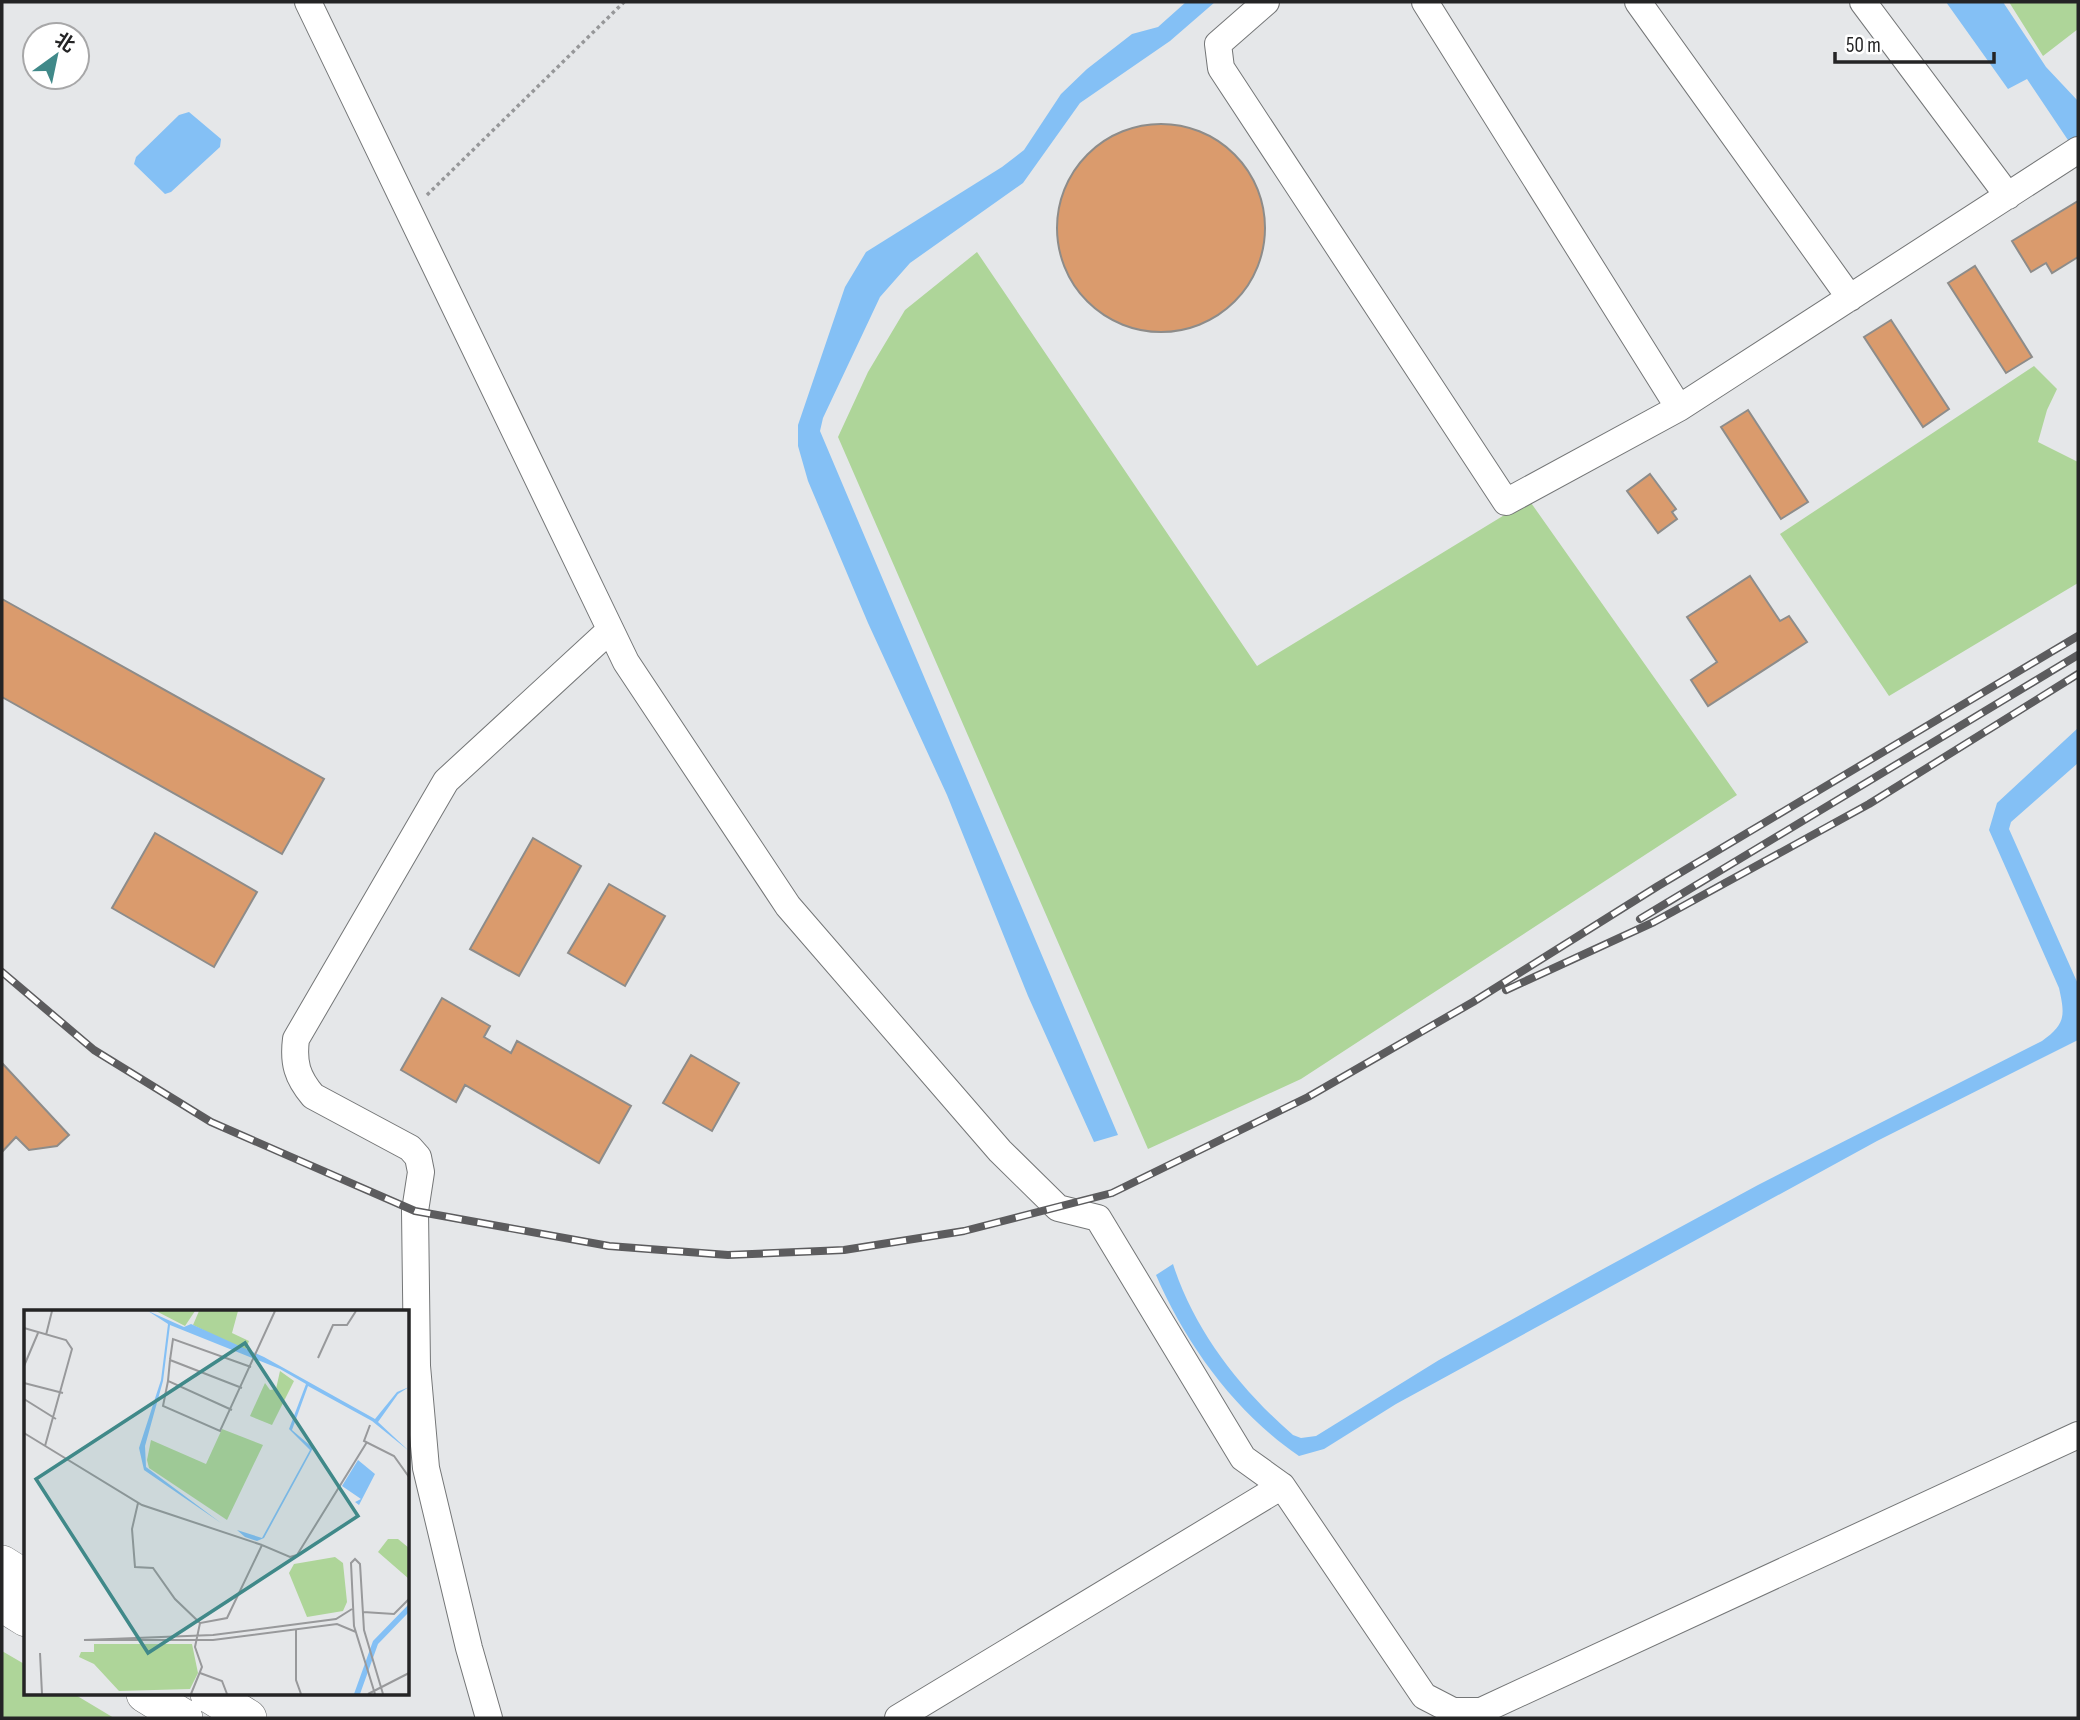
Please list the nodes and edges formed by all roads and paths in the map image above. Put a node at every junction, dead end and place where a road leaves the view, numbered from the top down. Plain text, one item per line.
1 (308, 2) edge
2 (624, 2) edge
3 (1266, 2) edge
4 (1425, 2) edge
5 (1638, 2) edge
6 (1863, 2) edge
7 (2078, 150) edge
8 (2018, 190) junction
9 (408, 214) junction
10 (1850, 298) junction
11 (1679, 408) junction
12 (610, 630) junction
13 (2078, 1435) edge
14 (1282, 1486) junction
15 (2, 1564) edge
16 (24, 1578) edge
17 (2, 1603) edge
18 (24, 1617) edge
19 (148, 1696) edge
20 (212, 1696) edge
21 (184, 1718) edge
22 (248, 1718) edge
23 (489, 1718) edge
24 (898, 1718) edge

1 - 9 street
2 - 9 path
3 - 11 street
4 - 11 street
5 - 10 street
6 - 8 street
7 - 8 street
8 - 10 street
9 - 12 street
10 - 11 street
12 - 14 street
12 - 23 street
13 - 14 street
14 - 24 street
15 - 16 street
17 - 18 street
19 - 21 street
20 - 22 street

